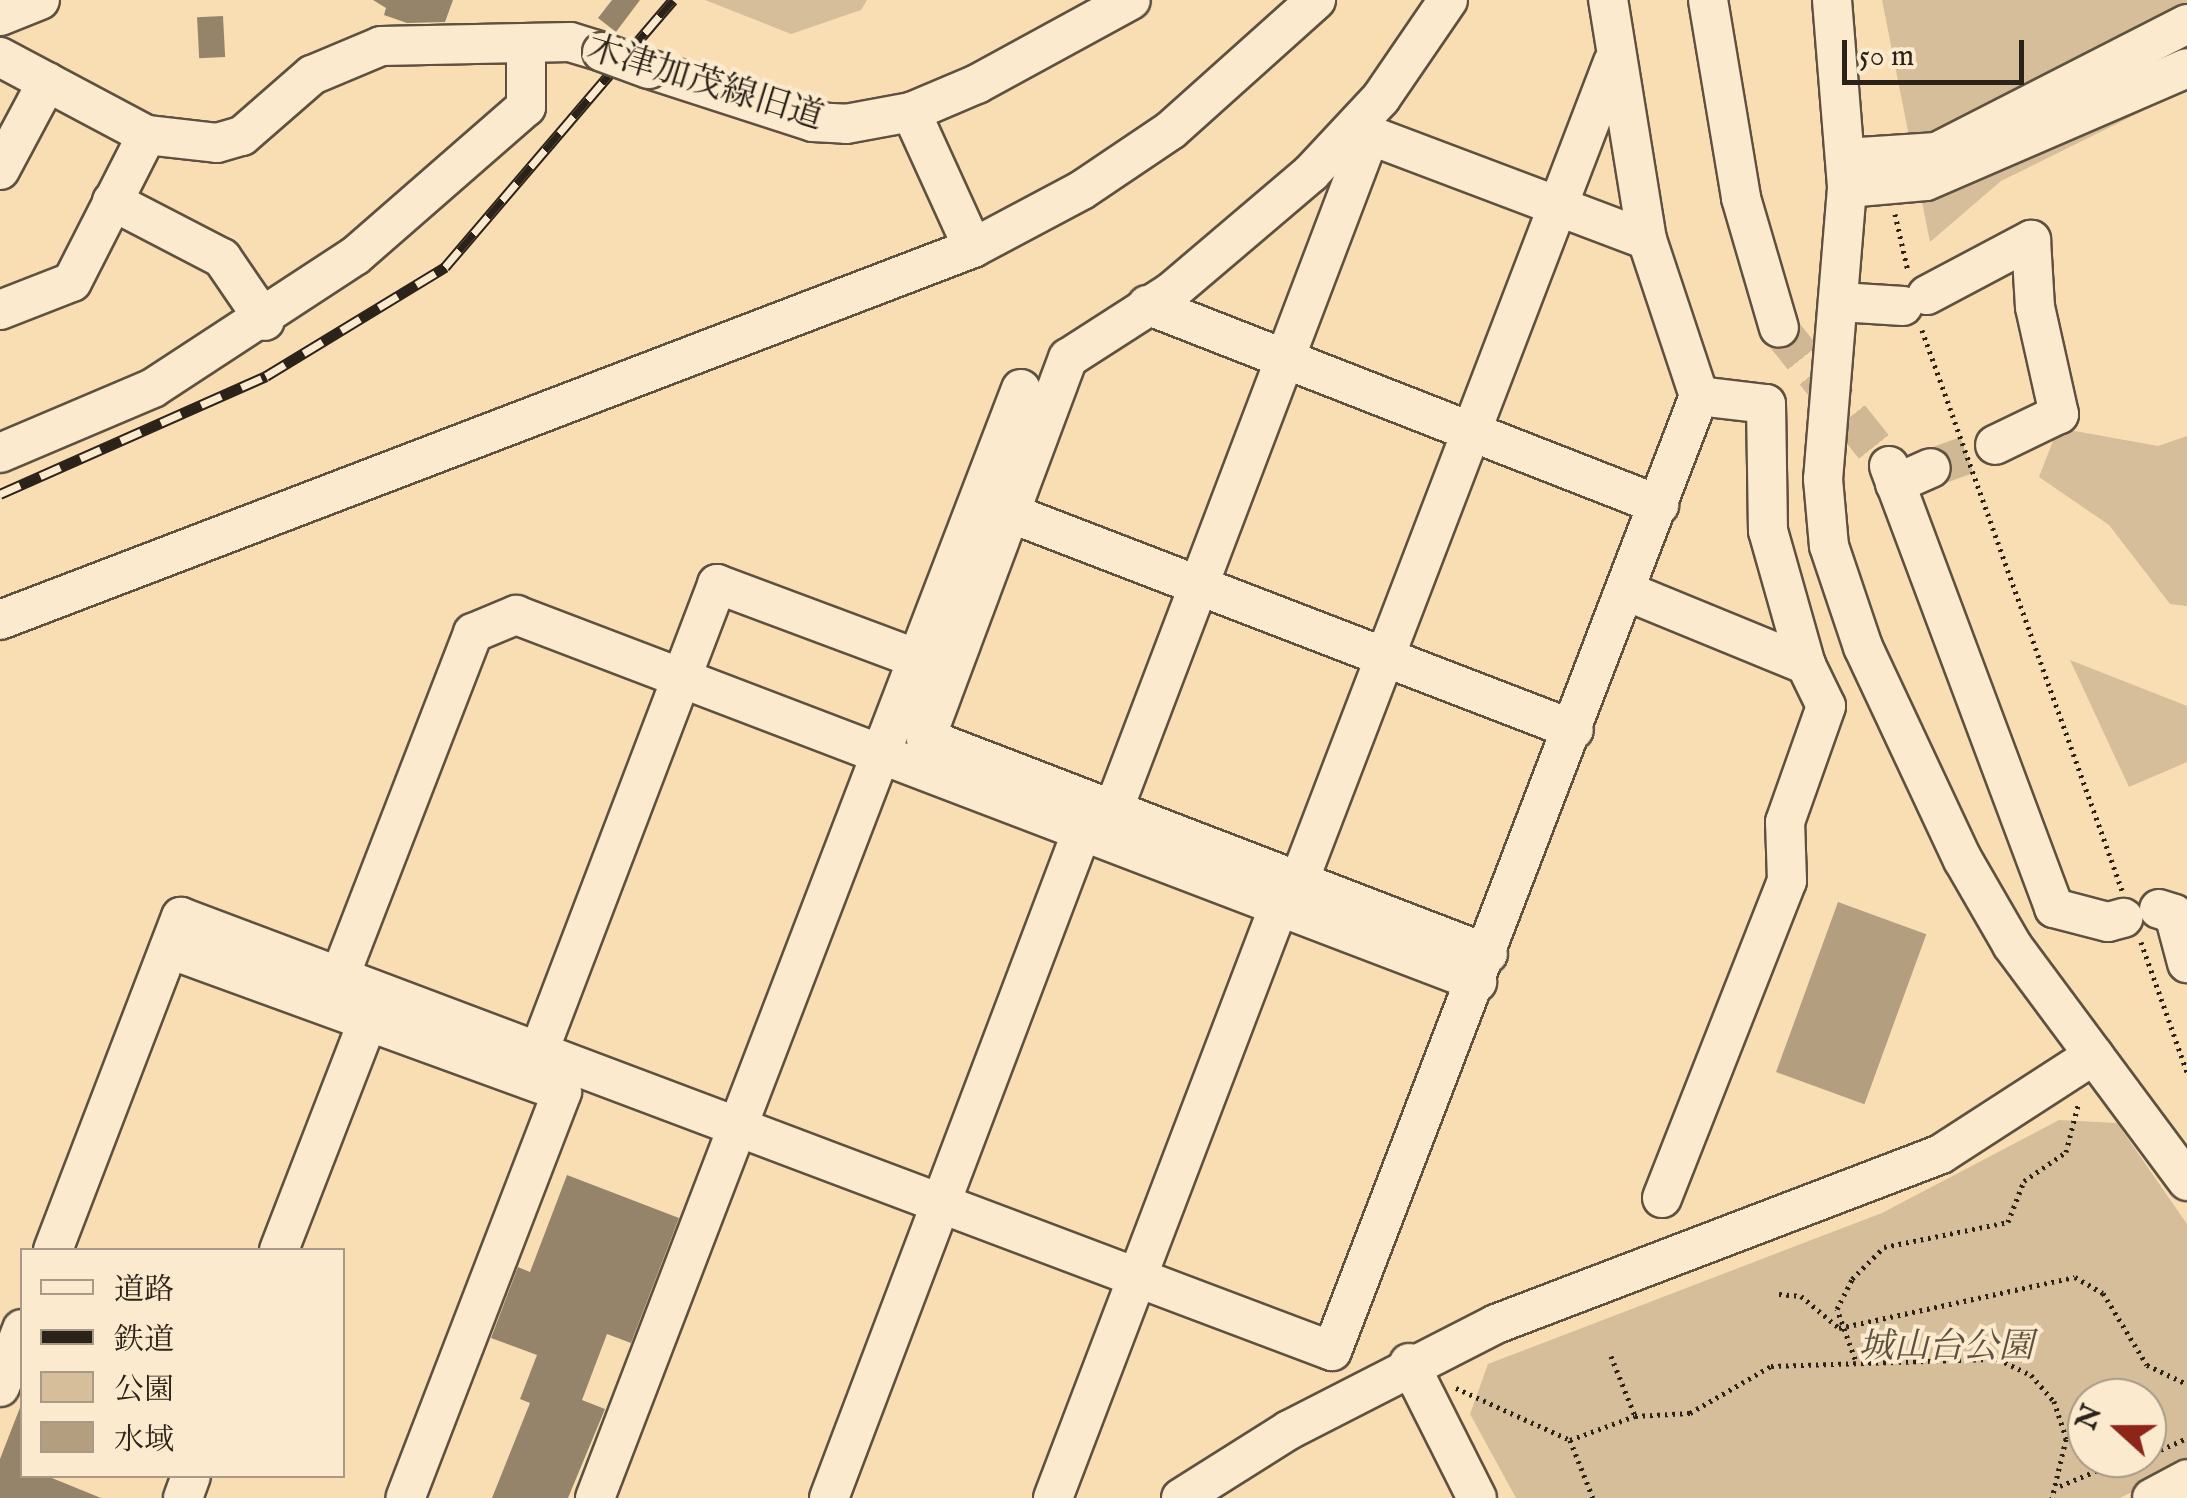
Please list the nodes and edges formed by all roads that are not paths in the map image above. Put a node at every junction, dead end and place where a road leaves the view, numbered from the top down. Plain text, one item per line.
1 (40, 0) edge
2 (1131, 0) edge
3 (1316, 0) edge
4 (1448, 0) edge
5 (1608, 0) edge
6 (1708, 0) edge
7 (1832, 0) edge
8 (0, 16) edge
9 (2187, 24) edge
10 (526, 44) junction
11 (0, 57) edge
12 (1614, 60) junction
13 (2187, 68) edge
14 (47, 82) junction
15 (911, 112) junction
16 (1363, 132) junction
17 (147, 134) junction
18 (0, 170) edge
19 (1846, 173) junction
20 (1894, 173) junction
21 (112, 201) junction
22 (1557, 207) junction
23 (1647, 240) junction
24 (973, 248) junction
25 (1840, 302) junction
26 (1147, 305) junction
27 (0, 310) edge
28 (266, 321) junction
29 (1779, 328) tunnel mouth
30 (1284, 360) junction
31 (1021, 389) dead end
32 (1699, 396) junction
33 (1470, 432) junction
34 (1995, 445) tunnel mouth
35 (0, 453) edge
36 (1930, 468) tunnel mouth
37 (1660, 505) junction
38 (1010, 513) junction
39 (1198, 586) junction
40 (1626, 591) junction
41 (0, 620) edge
42 (1385, 657) junction
43 (918, 660) junction
44 (1806, 665) junction
45 (680, 678) junction
46 (1574, 730) junction
47 (882, 754) junction
48 (1114, 808) junction
49 (1082, 832) junction
50 (1289, 894) junction
51 (169, 949) junction
52 (2187, 963) edge
53 (1482, 968) junction
54 (340, 976) junction
55 (368, 1021) junction
56 (538, 1051) junction
57 (2094, 1055) junction
58 (738, 1128) junction
59 (2187, 1182) edge
60 (1662, 1198) dead end
61 (939, 1205) junction
62 (53, 1248) edge
63 (280, 1248) edge
64 (1135, 1278) junction
65 (20, 1333) edge
66 (1409, 1364) junction
67 (0, 1387) edge
68 (2187, 1479) edge
69 (405, 1498) edge
70 (595, 1498) edge
71 (829, 1498) edge
72 (1053, 1498) edge
73 (1181, 1498) edge
74 (1477, 1498) edge
75 (2152, 1498) edge

1 - 8 street
2 - 15 street, 木津加茂線旧道
3 - 24 street
4 - 16 street
5 - 12 street
6 - 29 street
7 - 19 street
9 - 20 street
10 - 15 street, 木津加茂線旧道, bridge
10 - 17 street, 木津加茂線旧道
10 - 28 street
11 - 14 street, 木津加茂線旧道
12 - 22 street
12 - 23 street
13 - 20 street
14 - 17 street, 木津加茂線旧道
14 - 18 street
15 - 24 street
16 - 22 street
16 - 26 street
16 - 30 street
17 - 21 street
19 - 20 street
19 - 25 street
21 - 27 street
21 - 28 street
22 - 23 street
22 - 33 street
23 - 32 street
24 - 41 street
25 - 34 street
25 - 57 street
26 - 30 street
26 - 38 street
28 - 35 street
30 - 33 street
30 - 39 street
31 - 43 street
32 - 37 street
32 - 44 street
33 - 37 street
33 - 42 street
36 - 52 street
37 - 40 street
38 - 39 street
38 - 48 street
39 - 42 street
39 - 48 street
40 - 44 street
40 - 46 street
42 - 46 street
42 - 50 street
43 - 45 street
43 - 47 street
44 - 60 street
45 - 47 street
45 - 54 street
45 - 56 street
46 - 53 street
47 - 49 street
47 - 58 street
48 - 50 street
49 - 50 street
49 - 61 street
50 - 53 street
50 - 64 street
51 - 54 street
51 - 55 street
51 - 62 street
53 - 64 street
54 - 56 street
55 - 63 street
55 - 69 street
56 - 58 street
57 - 59 street
57 - 66 street
58 - 61 street
58 - 70 street
61 - 64 street
61 - 71 street
64 - 72 street
65 - 67 street
66 - 73 street
66 - 74 street
68 - 75 street

